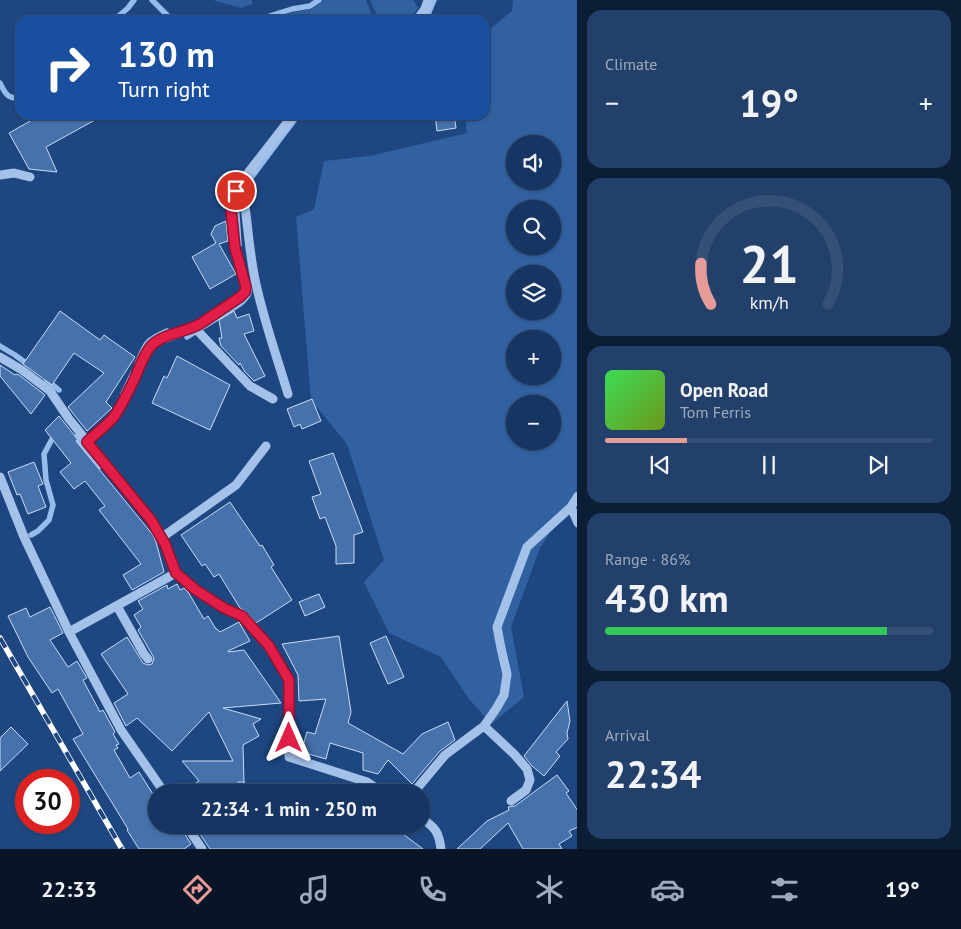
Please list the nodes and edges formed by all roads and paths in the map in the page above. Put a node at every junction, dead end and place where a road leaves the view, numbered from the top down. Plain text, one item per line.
1 (428, 0) edge
2 (420, 15) edge
3 (288, 120) edge
4 (0, 175) edge
5 (30, 177) dead end
6 (241, 182) junction
7 (194, 327) junction
8 (0, 357) edge
9 (288, 394) dead end
10 (272, 399) dead end
11 (87, 442) junction
12 (266, 446) dead end
13 (0, 477) edge
14 (577, 496) edge
15 (571, 507) junction
16 (577, 522) edge
17 (161, 538) junction
18 (176, 573) junction
19 (117, 606) junction
20 (69, 632) junction
21 (148, 659) dead end
22 (484, 726) junction
23 (158, 784) edge
24 (370, 784) edge
25 (421, 784) edge
26 (511, 801) dead end
27 (430, 824) edge
28 (192, 834) edge
29 (202, 849) edge
30 (441, 849) edge

1 - 2 street
3 - 6 street
4 - 5 street
6 - 7 street
6 - 9 street
7 - 10 street
7 - 11 street
8 - 11 street
11 - 17 street
12 - 17 street
13 - 20 street
14 - 15 street
15 - 16 street
15 - 22 street
17 - 18 street
18 - 19 street
18 - 24 street
19 - 20 street
19 - 21 street
20 - 23 street
22 - 25 street
22 - 26 street
27 - 30 street
28 - 29 street

